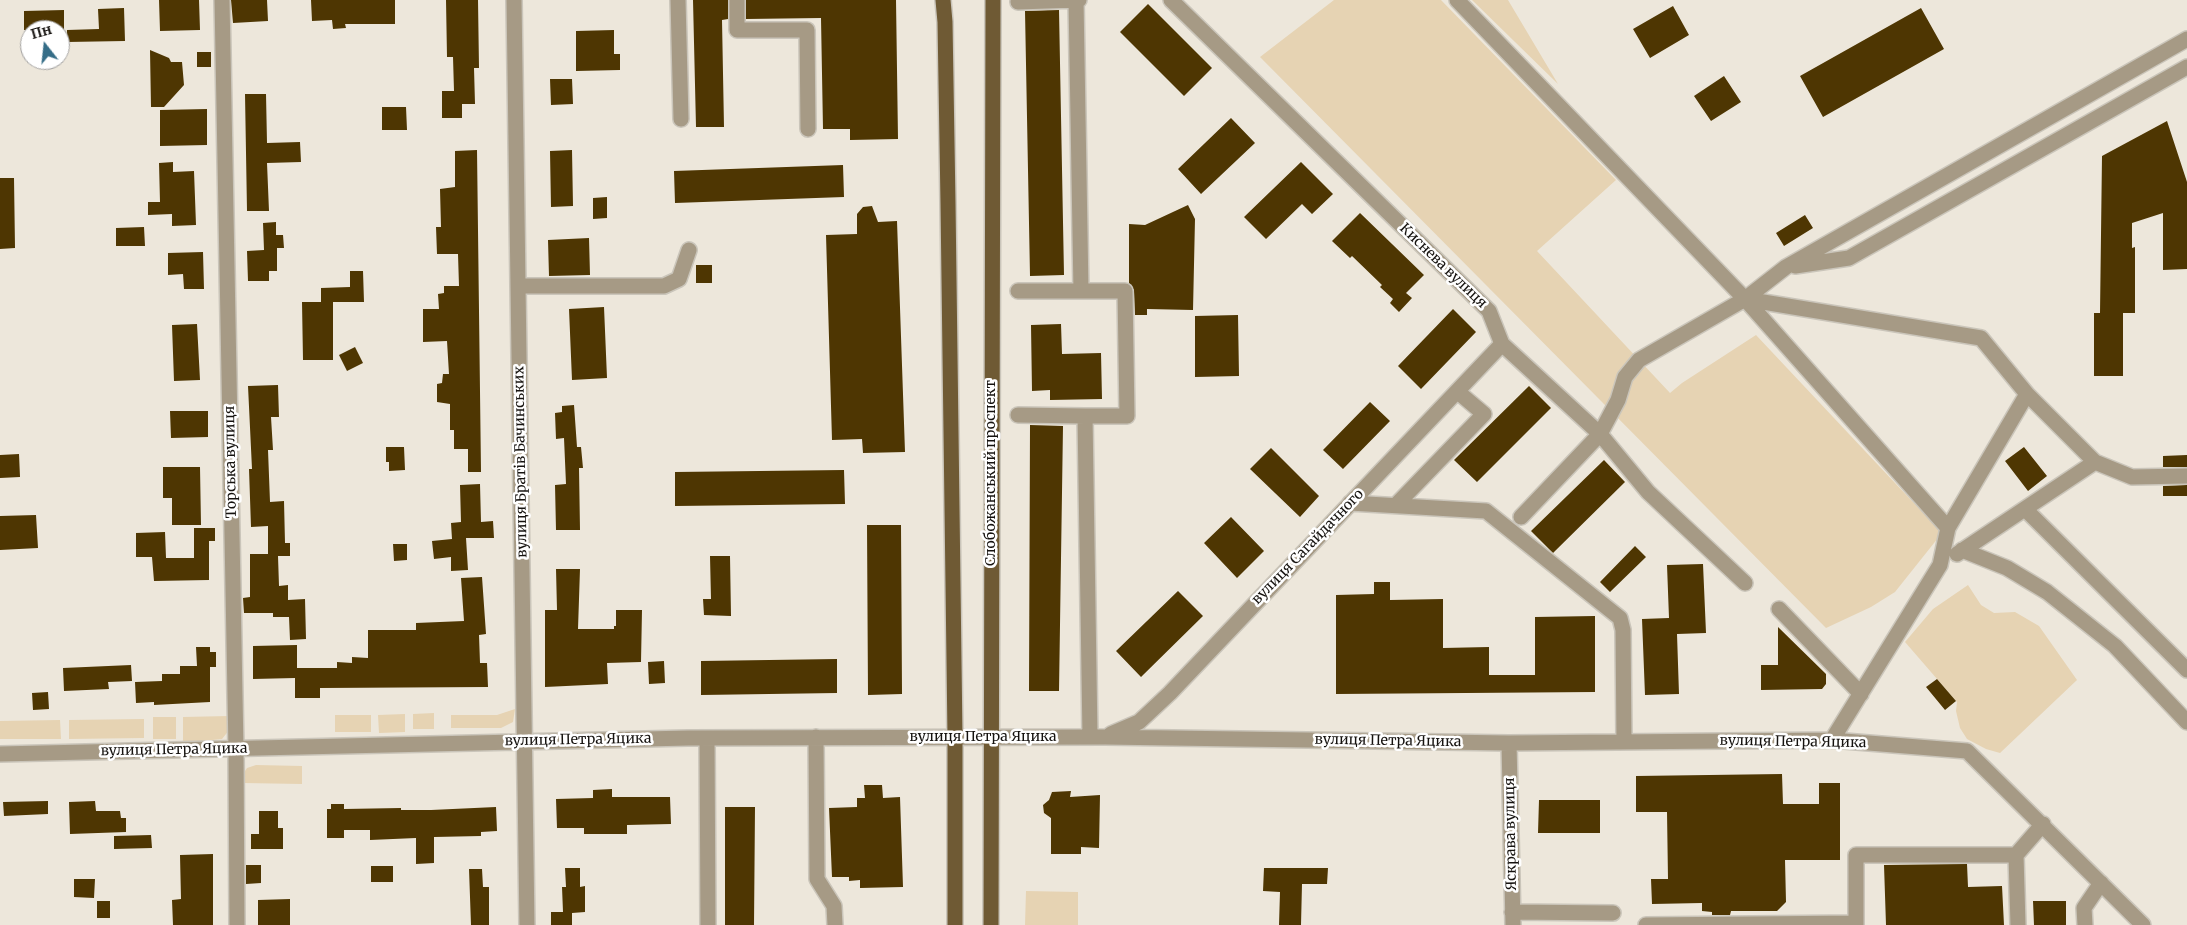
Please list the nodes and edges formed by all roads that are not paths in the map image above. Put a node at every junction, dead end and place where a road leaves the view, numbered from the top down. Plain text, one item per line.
1 (222, 0) edge
2 (514, 0) edge
3 (678, 0) edge
4 (737, 0) edge
5 (943, 0) edge
6 (947, 0) edge
7 (991, 0) edge
8 (1077, 0) edge
9 (1171, 0) edge
10 (1457, 0) edge
11 (1018, 2) dead end
12 (945, 22) junction
13 (2187, 39) edge
14 (2187, 67) edge
15 (681, 119) dead end
16 (808, 130) dead end
17 (689, 250) dead end
18 (1786, 267) junction
19 (518, 286) junction
20 (1018, 291) dead end
21 (1081, 291) junction
22 (1745, 299) junction
23 (1502, 344) junction
24 (1458, 392) junction
25 (2027, 394) junction
26 (1018, 415) dead end
27 (1085, 416) junction
28 (1600, 434) junction
29 (2095, 462) junction
30 (2187, 476) edge
31 (1350, 503) junction
32 (1396, 506) junction
33 (2025, 509) junction
34 (1521, 517) dead end
35 (1948, 528) junction
36 (1962, 550) junction
37 (1940, 565) junction
38 (1745, 583) dead end
39 (1778, 610) dead end
40 (2187, 670) edge
41 (1860, 694) junction
42 (2187, 722) edge
43 (816, 737) junction
44 (955, 737) junction
45 (991, 737) junction
46 (1098, 737) junction
47 (707, 738) junction
48 (1832, 740) junction
49 (525, 741) junction
50 (1624, 742) junction
51 (1509, 744) junction
52 (236, 749) junction
53 (0, 754) edge
54 (2043, 824) junction
55 (2016, 855) junction
56 (2101, 883) junction
57 (1613, 914) dead end
58 (1512, 919) edge
59 (1548, 919) edge
60 (1856, 924) edge
61 (237, 925) edge
62 (528, 925) edge
63 (708, 925) edge
64 (836, 925) edge
65 (955, 925) edge
66 (991, 925) edge
67 (1646, 925) edge
68 (2018, 925) edge
69 (2085, 925) edge
70 (2142, 925) edge

1 - 52 street, Торська вулиця
2 - 19 street, вулиця Братів Бачинських
3 - 15 street
4 - 16 street
5 - 12 main road
6 - 12 main road
7 - 45 main road, Слобожанський проспект
8 - 11 street
8 - 21 street
9 - 23 street, Киснева вулиця
10 - 22 street
12 - 44 main road
13 - 18 street
14 - 18 street
17 - 19 street
18 - 22 street
19 - 49 street, вулиця Братів Бачинських
20 - 21 street
21 - 27 street
22 - 25 street
22 - 28 street
22 - 35 street
23 - 24 street, вулиця Сагайдачного
23 - 28 street, Киснева вулиця
24 - 31 street, вулиця Сагайдачного
24 - 32 street
25 - 29 street
25 - 35 street
26 - 27 street
27 - 46 street
28 - 34 street
28 - 38 street, Киснева вулиця
29 - 30 street
29 - 33 street
31 - 32 street
31 - 46 street, вулиця Сагайдачного
32 - 50 street
33 - 36 street
33 - 40 street
35 - 37 street
36 - 37 street
36 - 42 street
37 - 41 street
39 - 41 street
41 - 48 street
43 - 44 street, вулиця Петра Яцика
43 - 47 street, вулиця Петра Яцика
43 - 64 street
44 - 45 street, вулиця Петра Яцика
44 - 65 main road
45 - 46 street, вулиця Петра Яцика
45 - 66 main road, Слобожанський проспект
46 - 51 street, вулиця Петра Яцика
47 - 49 street, вулиця Петра Яцика
47 - 63 street
48 - 50 street, вулиця Петра Яцика
48 - 54 street, вулиця Петра Яцика
49 - 52 street, вулиця Петра Яцика
49 - 62 street, вулиця Братів Бачинських
50 - 51 street, вулиця Петра Яцика
51 - 58 street, Яскрава вулиця
52 - 53 street, вулиця Петра Яцика
52 - 61 street, Торська вулиця
54 - 55 street
54 - 56 street
55 - 60 street
55 - 68 street
56 - 69 street
56 - 70 street
57 - 59 street
58 - 59 street
60 - 67 street

